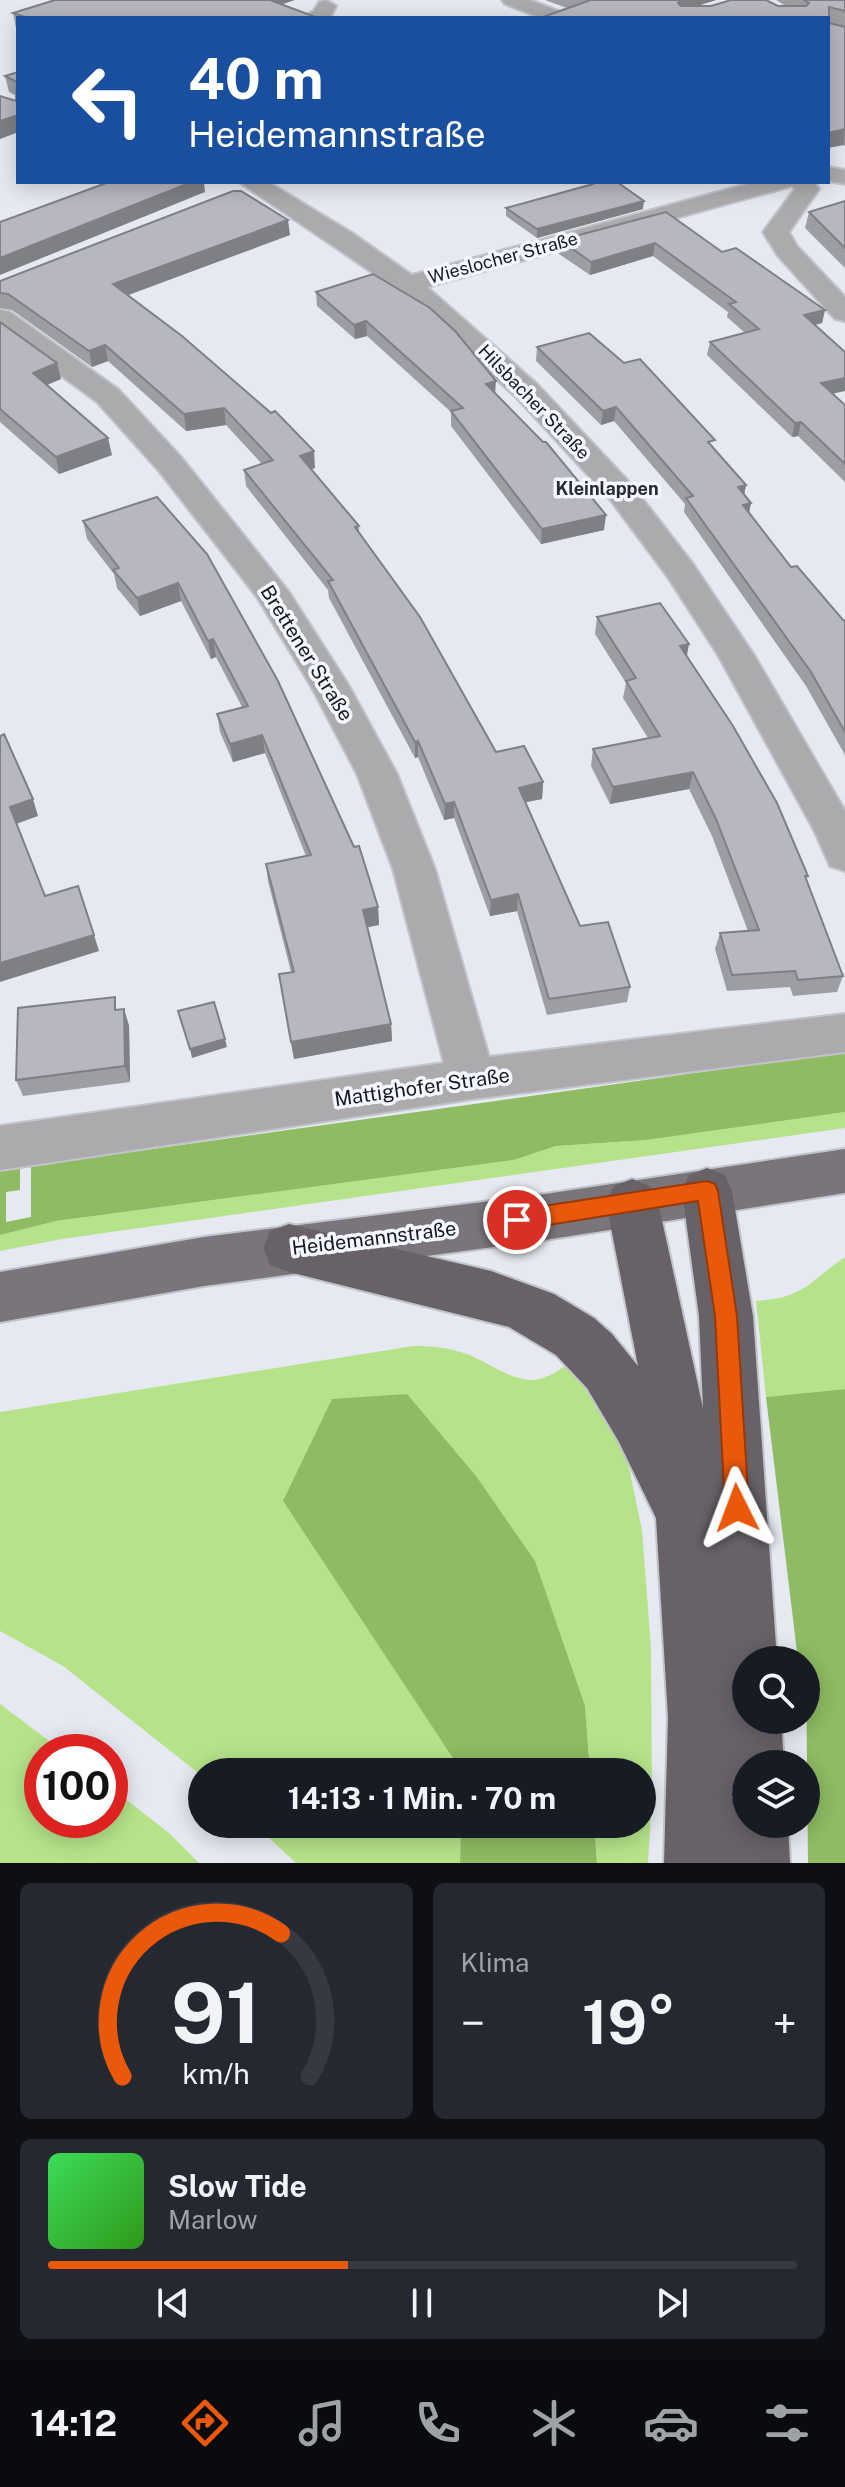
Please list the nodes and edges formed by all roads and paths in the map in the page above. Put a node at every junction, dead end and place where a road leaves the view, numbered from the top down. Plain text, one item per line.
1 (512, 0) edge
2 (554, 16) edge
3 (776, 184) edge
4 (803, 184) edge
5 (250, 187) edge
6 (733, 196) junction
7 (791, 214) junction
8 (408, 284) junction
9 (845, 313) edge
10 (0, 318) edge
11 (845, 855) edge
12 (845, 1033) edge
13 (472, 1079) junction
14 (0, 1148) edge
15 (845, 1171) edge
16 (707, 1191) junction
17 (632, 1202) junction
18 (289, 1248) junction
19 (0, 1297) edge
20 (687, 1524) junction
21 (745, 1646) edge
22 (755, 1838) edge
23 (698, 1863) edge
24 (756, 1863) edge

1 - 2 street
3 - 6 street, Wieslocher Straße
4 - 7 street
5 - 8 street, Hilsbacher Straße
6 - 7 street
6 - 8 street, Wieslocher Straße
7 - 9 street
8 - 11 street, Hilsbacher Straße
10 - 13 street, Brettener Straße
12 - 13 street, Mattighofer Straße
13 - 14 street, Mattighofer Straße
15 - 16 main road, Heidemannstraße
16 - 17 main road, Heidemannstraße
16 - 21 highway
17 - 18 main road, Heidemannstraße
17 - 20 highway
18 - 19 main road, Heidemannstraße
18 - 20 highway
20 - 23 highway
22 - 24 highway

